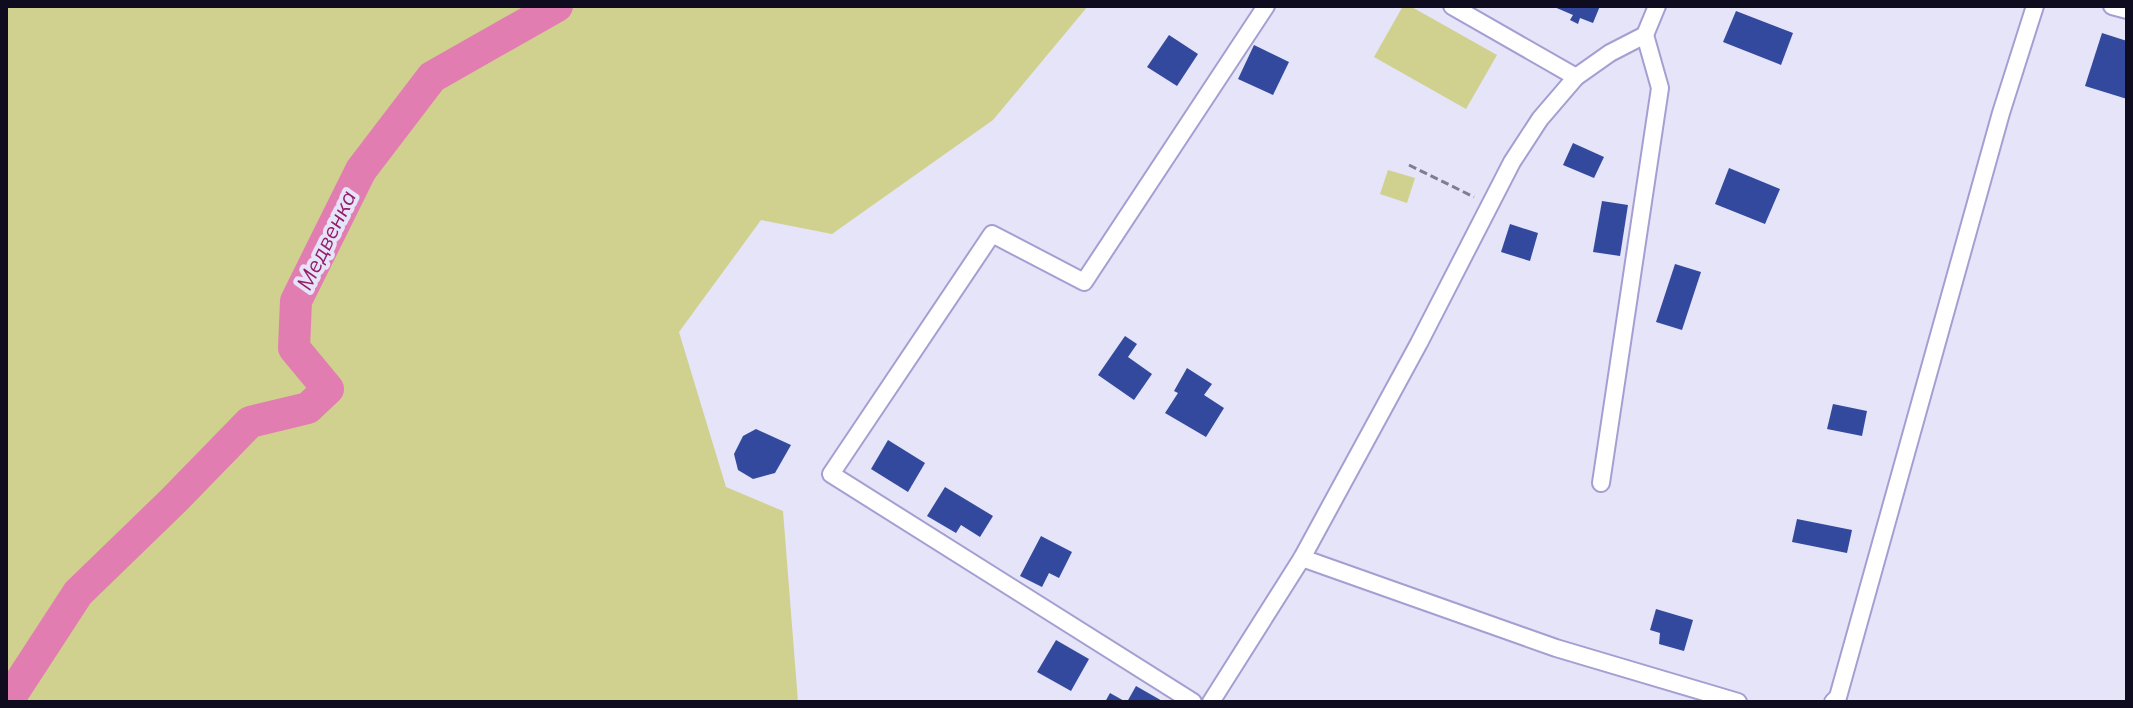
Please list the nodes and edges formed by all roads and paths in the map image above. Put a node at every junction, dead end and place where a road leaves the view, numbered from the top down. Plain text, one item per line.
1 (1266, 6) edge
2 (1452, 6) edge
3 (1657, 6) edge
4 (2035, 6) edge
5 (2112, 6) edge
6 (2127, 10) edge
7 (1645, 35) junction
8 (1576, 77) junction
9 (1409, 165) dead end
10 (1488, 204) junction
11 (1601, 483) dead end
12 (1302, 558) junction
13 (1193, 702) edge
14 (1211, 702) edge
15 (1738, 702) edge
16 (1833, 702) edge

1 - 13 street
2 - 8 street
3 - 7 street
4 - 16 street
5 - 6 street
7 - 8 street
7 - 11 street
8 - 10 street
9 - 10 path
10 - 12 street
12 - 14 street
12 - 15 street

